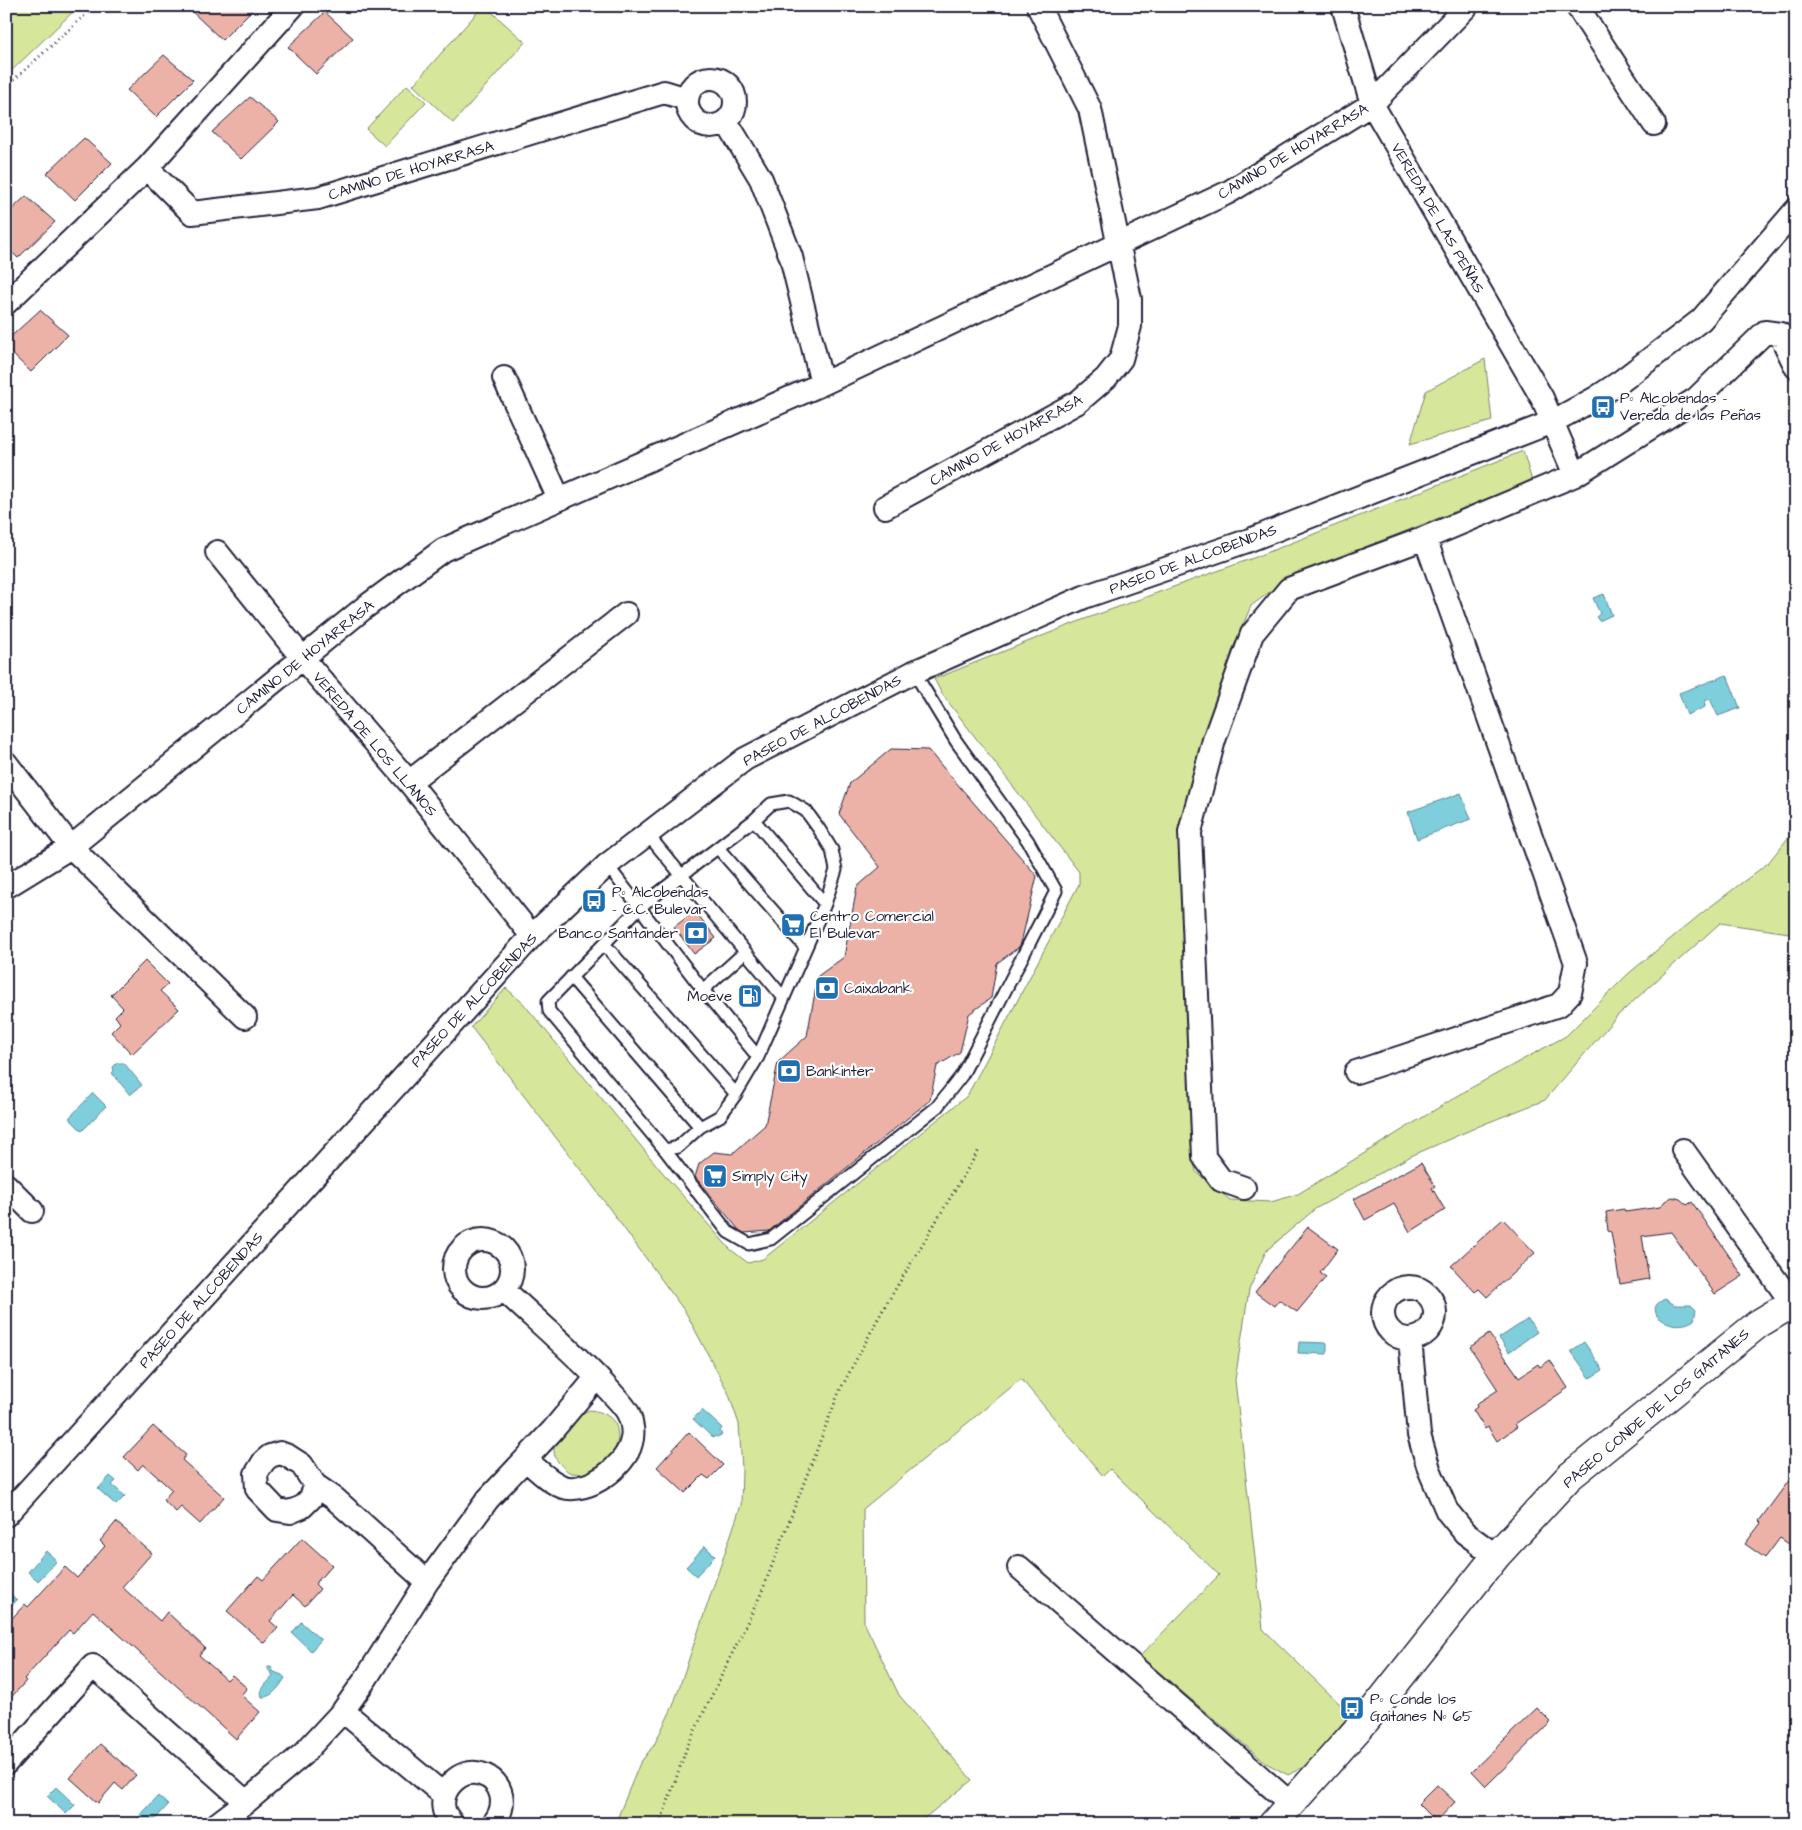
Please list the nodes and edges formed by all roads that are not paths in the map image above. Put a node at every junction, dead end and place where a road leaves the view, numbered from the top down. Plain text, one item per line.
1 (293, 6) edge
2 (1038, 6) edge
3 (1343, 6) edge
4 (1467, 6) edge
5 (1577, 6) edge
6 (687, 99) junction
7 (1372, 104) junction
8 (726, 121) junction
9 (1654, 124) dead end
10 (147, 168) junction
11 (1796, 210) edge
12 (1119, 245) junction
13 (6, 303) edge
14 (1796, 367) edge
15 (504, 378) dead end
16 (822, 384) junction
17 (1552, 422) junction
18 (1576, 475) junction
19 (559, 499) junction
20 (885, 507) dead end
21 (1426, 538) junction
22 (217, 552) dead end
23 (626, 614) dead end
24 (302, 659) junction
25 (914, 672) junction
26 (6, 763) edge
27 (409, 782) junction
28 (754, 820) junction
29 (648, 835) junction
30 (71, 847) junction
31 (718, 848) junction
32 (607, 865) junction
33 (681, 875) junction
34 (6, 887) edge
35 (825, 904) junction
36 (640, 907) junction
37 (532, 936) junction
38 (604, 944) junction
39 (805, 947) junction
40 (745, 952) junction
41 (571, 977) junction
42 (703, 990) junction
43 (783, 997) junction
44 (245, 1017) dead end
45 (758, 1057) junction
46 (1356, 1072) dead end
47 (736, 1094) junction
48 (700, 1127) junction
49 (665, 1150) junction
50 (1683, 1150) dead end
51 (6, 1185) edge
52 (1244, 1188) dead end
53 (32, 1211) dead end
54 (504, 1290) dead end
55 (1794, 1302) edge
56 (1410, 1339) dead end
57 (597, 1377) junction
58 (526, 1460) junction
59 (315, 1485) dead end
60 (6, 1515) edge
61 (1496, 1556) junction
62 (1019, 1567) dead end
63 (427, 1582) junction
64 (343, 1711) junction
65 (6, 1763) edge
66 (444, 1795) junction
67 (246, 1802) junction
68 (1282, 1814) edge
69 (218, 1824) edge
70 (452, 1824) edge
71 (493, 1824) edge

1 - 10 street
2 - 12 street, CAMINO DE HOYARRASA
3 - 7 street, VEREDA DE LAS PEÑAS
4 - 7 street, CAMINO DE HOYARRASA
5 - 9 street
6 - 8 street
6 - 8 street
6 - 10 street, CAMINO DE HOYARRASA
7 - 12 street, CAMINO DE HOYARRASA
7 - 17 street, VEREDA DE LAS PEÑAS
8 - 16 street
10 - 13 street
11 - 17 street, PASEO DE ALCOBENDAS
12 - 16 street, CAMINO DE HOYARRASA
12 - 20 street, CAMINO DE HOYARRASA
14 - 18 street
15 - 19 street
16 - 19 street, CAMINO DE HOYARRASA
17 - 18 street, VEREDA DE LAS PEÑAS
17 - 25 street, PASEO DE ALCOBENDAS
18 - 21 street
19 - 24 street, CAMINO DE HOYARRASA
21 - 46 street
21 - 52 street
22 - 24 street, VEREDA DE LOS LLANOS
23 - 27 street
24 - 27 street, VEREDA DE LOS LLANOS
24 - 30 street, CAMINO DE HOYARRASA
25 - 29 street, PASEO DE ALCOBENDAS
25 - 49 lane
26 - 30 street
27 - 37 street, VEREDA DE LOS LLANOS
28 - 31 lane
28 - 35 lane
28 - 35 lane
29 - 32 street, PASEO DE ALCOBENDAS
29 - 33 lane
30 - 34 street, CAMINO DE HOYARRASA
30 - 44 street
31 - 33 lane
31 - 39 lane
32 - 36 lane
32 - 37 street, PASEO DE ALCOBENDAS
33 - 36 lane
33 - 40 lane
35 - 39 lane
36 - 38 lane
36 - 42 lane
37 - 60 street, PASEO DE ALCOBENDAS
38 - 41 lane
38 - 47 lane
39 - 43 lane
40 - 42 lane
40 - 43 lane
41 - 48 lane
41 - 49 lane
42 - 45 lane
43 - 45 lane
45 - 47 lane
47 - 48 lane
48 - 49 lane
50 - 55 street
51 - 53 street
54 - 57 street
55 - 61 street, PASEO CONDE DE LOS GAITANES
56 - 61 street
57 - 58 street
57 - 58 street
58 - 63 street
59 - 63 street
61 - 68 street, PASEO CONDE DE LOS GAITANES
62 - 68 street
63 - 64 street
64 - 66 street
64 - 67 street
65 - 67 street
66 - 70 street
66 - 71 street
67 - 69 street

